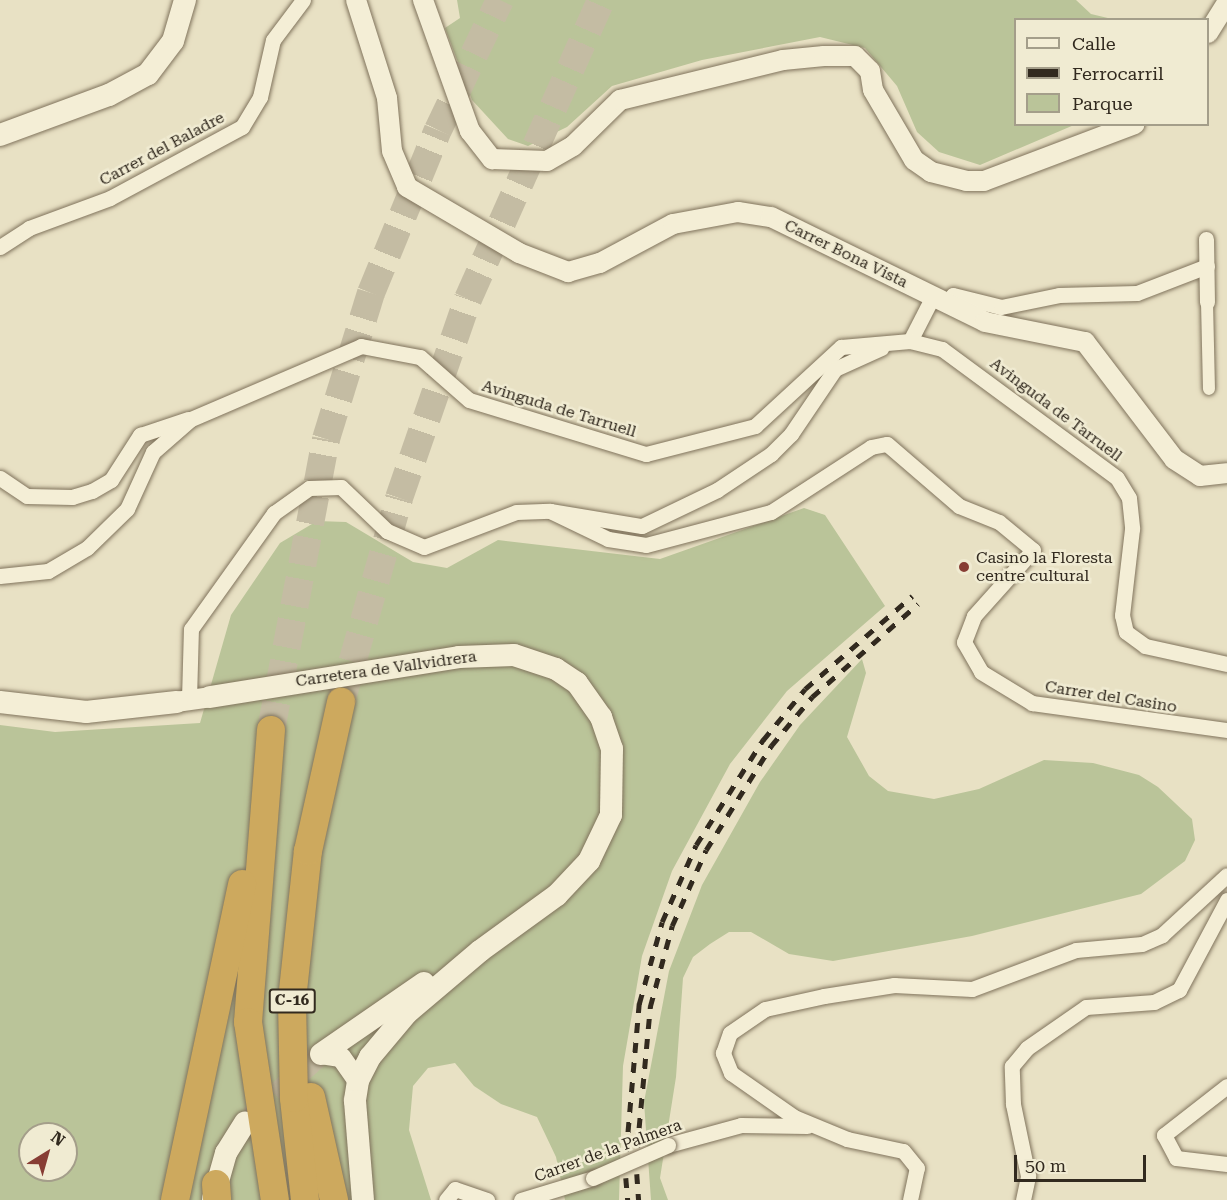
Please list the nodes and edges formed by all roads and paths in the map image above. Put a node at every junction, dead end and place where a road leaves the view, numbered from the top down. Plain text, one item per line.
1 (185, 0) edge
2 (303, 0) edge
3 (356, 0) edge
4 (423, 0) edge
5 (1227, 3) edge
6 (1209, 31) edge
7 (1130, 126) edge
8 (0, 135) edge
9 (1206, 239) dead end
10 (0, 247) edge
11 (1207, 266) junction
12 (940, 301) junction
13 (1207, 302) joint
14 (910, 341) junction
15 (1209, 389) dead end
16 (191, 419) junction
17 (1227, 473) edge
18 (0, 478) edge
19 (550, 511) junction
20 (0, 576) edge
21 (1227, 664) edge
22 (192, 699) junction
23 (0, 702) edge
24 (341, 702) tunnel mouth
25 (271, 730) tunnel mouth
26 (1227, 730) edge
27 (319, 802) junction
28 (262, 803) junction
29 (1227, 875) edge
30 (1227, 900) edge
31 (480, 951) junction
32 (321, 1054) joint
33 (358, 1081) junction
34 (1227, 1086) edge
35 (245, 1122) tunnel mouth
36 (813, 1126) junction
37 (1227, 1164) edge
38 (216, 1195) edge
39 (175, 1200) edge
40 (275, 1200) edge
41 (305, 1200) edge
42 (334, 1200) edge
43 (363, 1200) edge
44 (446, 1200) edge
45 (487, 1200) edge
46 (521, 1200) edge
47 (910, 1200) edge
48 (1023, 1200) edge

1 - 8 main road
2 - 10 street, Carrer del Baladre
3 - 12 street, Carrer Bona Vista
4 - 7 street
5 - 6 street
9 - 11 street
11 - 12 street
11 - 13 street
12 - 14 street
12 - 17 street, Carrer Bona Vista
13 - 15 street
14 - 16 street, Avinguda de Tarruell
14 - 19 street
14 - 21 street, Avinguda de Tarruell
16 - 18 street
16 - 20 street, Avinguda de Tarruell
19 - 22 street
19 - 26 street, Carrer del Casino
22 - 23 main road, Carretera de Vallvidrera
22 - 31 main road, Carretera de Vallvidrera
24 - 27 highway, C-16
25 - 28 highway, C-16
27 - 41 highway, C-16
27 - 42 highway
28 - 39 highway
28 - 40 highway, C-16
29 - 36 street
30 - 48 street
31 - 32 main road, Carretera de Vallvidrera
31 - 33 main road, Carretera de Vallvidrera
32 - 33 street, Carretera de Vallvidrera
33 - 43 main road, Carretera de Vallvidrera
34 - 37 street
35 - 38 main road
36 - 46 street, Carrer de la Palmera, bridge
36 - 47 street
44 - 45 street

